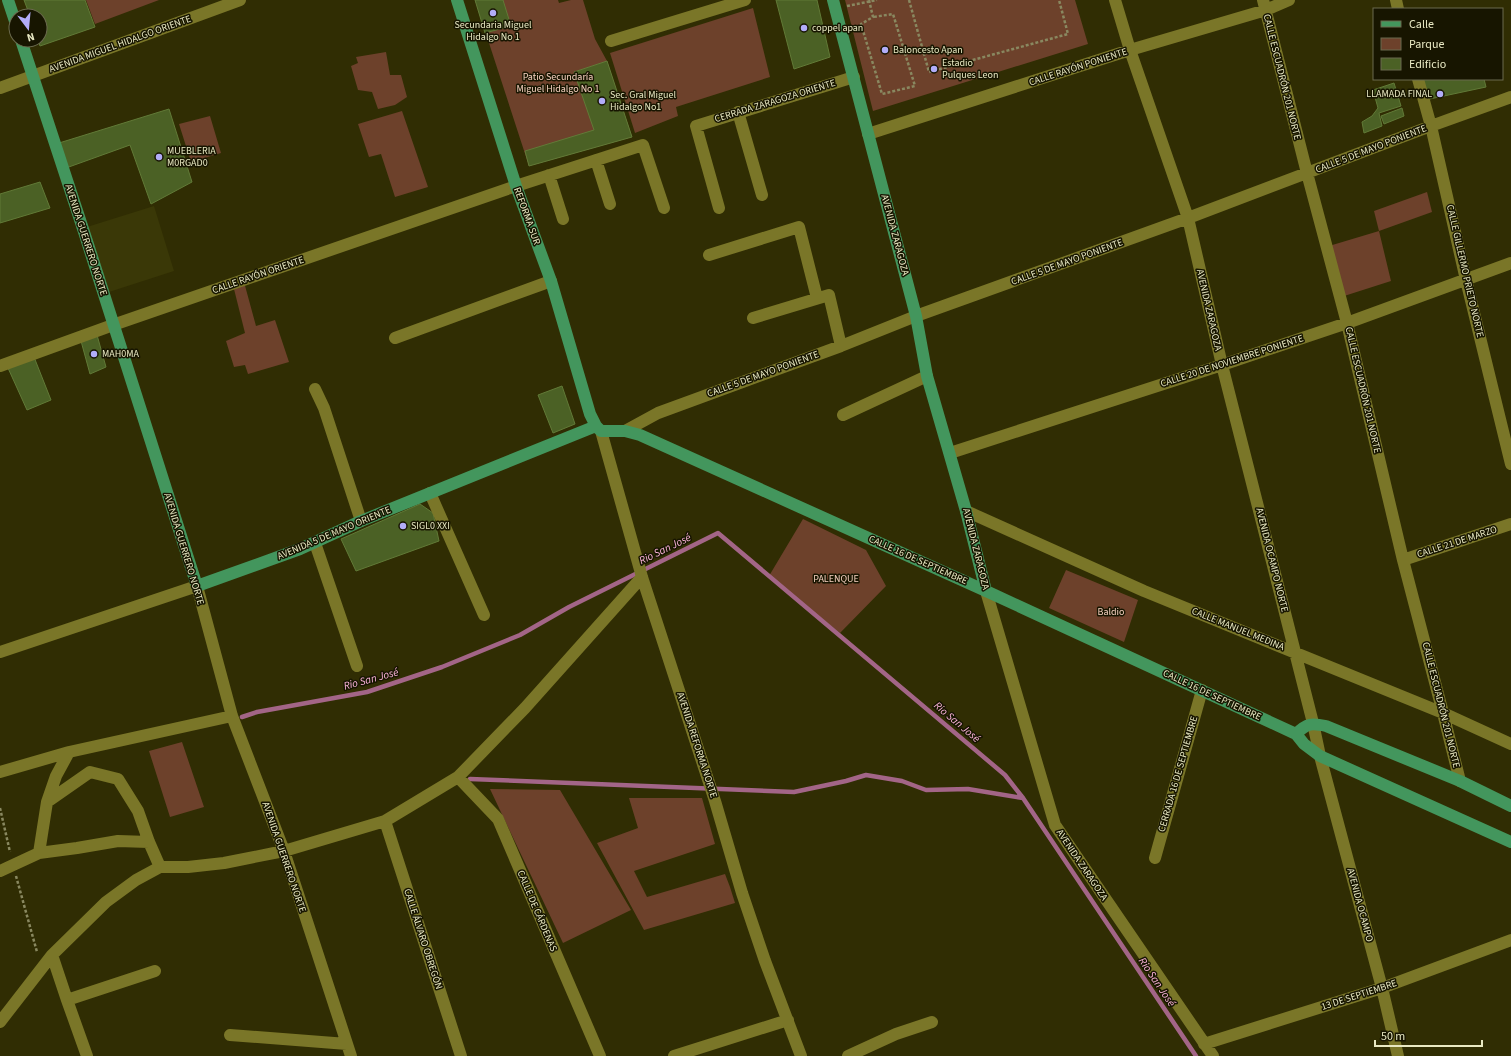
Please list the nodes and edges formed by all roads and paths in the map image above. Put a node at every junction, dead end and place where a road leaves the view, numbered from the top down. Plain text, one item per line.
1 (240, 0) edge
2 (457, 0) edge
3 (745, 0) edge
4 (833, 0) edge
5 (877, 0) edge
6 (909, 0) edge
7 (1059, 0) edge
8 (1115, 0) edge
9 (1289, 0) edge
10 (869, 1) edge
11 (1265, 5) edge
12 (846, 6) dead end
13 (873, 17) junction
14 (611, 41) dead end
15 (24, 48) edge
16 (1130, 50) junction
17 (33, 75) junction
18 (854, 77) junction
19 (1418, 80) edge
20 (0, 88) edge
21 (1511, 97) edge
22 (738, 112) junction
23 (1431, 126) junction
24 (868, 134) junction
25 (596, 160) junction
26 (1307, 173) junction
27 (549, 175) junction
28 (516, 186) junction
29 (762, 195) dead end
30 (610, 204) dead end
31 (664, 208) dead end
32 (719, 208) dead end
33 (1188, 218) junction
34 (564, 219) dead end
35 (708, 255) dead end
36 (1511, 263) edge
37 (1466, 280) junction
38 (551, 281) junction
39 (817, 298) junction
40 (916, 316) junction
41 (753, 318) dead end
42 (1347, 323) junction
43 (113, 325) junction
44 (395, 338) dead end
45 (841, 346) junction
46 (0, 366) edge
47 (1222, 366) junction
48 (928, 376) junction
49 (315, 389) dead end
50 (843, 415) dead end
51 (599, 428) junction
52 (625, 431) junction
53 (950, 453) junction
54 (1511, 464) edge
55 (430, 493) junction
56 (966, 512) junction
57 (361, 521) junction
58 (1511, 524) edge
59 (315, 543) junction
60 (1403, 560) junction
61 (642, 577) junction
62 (197, 586) junction
63 (986, 591) junction
64 (484, 615) dead end
65 (0, 652) edge
66 (1295, 653) junction
67 (357, 666) dead end
68 (1202, 690) junction
69 (1443, 713) junction
70 (232, 716) junction
71 (1313, 724) junction
72 (1296, 734) junction
73 (1511, 744) edge
74 (69, 752) junction
75 (1320, 756) junction
76 (0, 772) edge
77 (458, 777) junction
78 (1460, 782) junction
79 (47, 802) junction
80 (1511, 806) edge
81 (0, 808) edge
82 (385, 821) junction
83 (149, 842) junction
84 (1511, 842) edge
85 (284, 851) junction
86 (39, 853) junction
87 (1155, 858) dead end
88 (13, 865) junction
89 (160, 867) junction
90 (0, 870) edge
91 (1511, 940) edge
92 (52, 955) junction
93 (42, 970) junction
94 (155, 971) dead end
95 (1382, 988) junction
96 (67, 1000) junction
97 (788, 1020) junction
98 (0, 1022) edge
99 (932, 1022) dead end
100 (230, 1035) dead end
101 (347, 1044) junction
102 (1204, 1044) junction
103 (87, 1056) edge
104 (351, 1056) edge
105 (461, 1056) edge
106 (600, 1056) edge
107 (674, 1056) edge
108 (801, 1056) edge
109 (848, 1056) edge
110 (1214, 1056) edge
111 (1398, 1056) edge

1 - 17 street, AVENIDA MIGUEL HIDALGO ORIENTE
2 - 28 main road, REFORMA SUR
3 - 14 street
4 - 18 main road, AVENIDA ZARAGOZA
5 - 10 path
6 - 7 path
8 - 16 street
9 - 11 street, CALLE RAYÓN PONIENTE
10 - 12 path
10 - 13 path
11 - 16 street, CALLE RAYÓN PONIENTE
11 - 26 street, CALLE ESCUADRÓN 201 NORTE
13 - 13 path
15 - 17 main road, AVENIDA GUERRERO NORTE
16 - 24 street, CALLE RAYÓN PONIENTE
16 - 33 street, AVENIDA ZARAGOZA
17 - 20 street, AVENIDA MIGUEL HIDALGO ORIENTE
17 - 43 main road, AVENIDA GUERRERO NORTE
18 - 22 street, CERRADA ZARAGOZA ORIENTE
18 - 24 main road, AVENIDA ZARAGOZA
19 - 23 street, CALLE GILLERMO PRIETO NORTE
21 - 23 street, CALLE 5 DE MAYO PONIENTE
22 - 29 street
22 - 32 street, CERRADA ZARAGOZA ORIENTE
23 - 26 street, CALLE 5 DE MAYO PONIENTE
23 - 37 street, CALLE GILLERMO PRIETO NORTE
24 - 40 main road, AVENIDA ZARAGOZA
25 - 27 street, CALLE RAYÓN ORIENTE
25 - 30 street
25 - 31 street, CALLE RAYÓN ORIENTE
26 - 33 street, CALLE 5 DE MAYO PONIENTE
26 - 42 street, CALLE ESCUADRÓN 201 NORTE
27 - 28 street, CALLE RAYÓN ORIENTE
27 - 34 street
28 - 38 main road, REFORMA SUR
28 - 43 street, CALLE RAYÓN ORIENTE
33 - 40 street, CALLE 5 DE MAYO PONIENTE
33 - 47 street, AVENIDA ZARAGOZA
35 - 39 street
36 - 37 street, CALLE 20 DE NOVIEMBRE PONIENTE
37 - 42 street, CALLE 20 DE NOVIEMBRE PONIENTE
37 - 54 street, CALLE GILLERMO PRIETO NORTE
38 - 44 street
38 - 51 main road, REFORMA SUR
39 - 41 street
39 - 45 street
40 - 45 street, CALLE 5 DE MAYO PONIENTE
40 - 48 main road, AVENIDA ZARAGOZA
42 - 47 street, CALLE 20 DE NOVIEMBRE PONIENTE
42 - 60 street, CALLE ESCUADRÓN 201 NORTE
43 - 46 street, CALLE RAYÓN ORIENTE
43 - 62 main road, AVENIDA GUERRERO NORTE
45 - 52 street, CALLE 5 DE MAYO PONIENTE
47 - 53 street, CALLE 20 DE NOVIEMBRE PONIENTE
47 - 66 street, AVENIDA OCAMPO NORTE
48 - 50 street
48 - 53 main road, AVENIDA ZARAGOZA
49 - 57 street
51 - 52 main road, CALLE 16 DE SEPTIEMBRE
51 - 55 main road, AVENIDA 5 DE MAYO ORIENTE
51 - 61 street, AVENIDA REFORMA NORTE
52 - 63 main road, CALLE 16 DE SEPTIEMBRE
53 - 56 main road, AVENIDA ZARAGOZA
55 - 57 main road, AVENIDA 5 DE MAYO ORIENTE
55 - 64 street
56 - 63 main road, AVENIDA ZARAGOZA
56 - 66 street, CALLE MANUEL MEDINA
57 - 59 main road, AVENIDA 5 DE MAYO ORIENTE
58 - 60 street, CALLE 21 DE MARZO
59 - 62 main road, AVENIDA 5 DE MAYO ORIENTE
59 - 67 street
60 - 69 street, CALLE ESCUADRÓN 201 NORTE
61 - 77 street
61 - 97 street, AVENIDA REFORMA NORTE
62 - 65 street, AVENIDA 5 DE MAYO ORIENTE
62 - 70 street, AVENIDA GUERRERO NORTE
63 - 68 main road, CALLE 16 DE SEPTIEMBRE
63 - 102 street, AVENIDA ZARAGOZA
66 - 69 street, CALLE MANUEL MEDINA
66 - 71 street, AVENIDA OCAMPO NORTE
68 - 72 main road, CALLE 16 DE SEPTIEMBRE
68 - 87 street, CERRADA 16 DE SEPTIEMBRE
69 - 73 street, CALLE MANUEL MEDINA
69 - 78 street, CALLE ESCUADRÓN 201 NORTE
70 - 74 street
70 - 85 street, AVENIDA GUERRERO NORTE
71 - 72 main road
71 - 75 street, AVENIDA OCAMPO NORTE
71 - 78 main road
72 - 75 main road, CALLE 16 DE SEPTIEMBRE
74 - 76 street
74 - 79 street
75 - 84 main road, CALLE 16 DE SEPTIEMBRE
75 - 95 street, AVENIDA OCAMPO
77 - 82 street
77 - 106 street, CALLE DE CÁRDENAS
78 - 80 main road
79 - 83 street
79 - 86 street
81 - 88 path
82 - 85 street
82 - 105 street, CALLE ÁLVARO OBREGÓN
83 - 86 street
83 - 89 street
85 - 89 street
85 - 101 street, AVENIDA GUERRERO NORTE
86 - 88 street
88 - 90 street
88 - 93 path
89 - 92 street
91 - 95 street, 13 DE SEPTIEMBRE
92 - 93 street
92 - 96 street
93 - 98 street
94 - 96 street
95 - 102 street, 13 DE SEPTIEMBRE
95 - 111 street, AVENIDA OCAMPO
96 - 103 street
97 - 107 street
97 - 108 street, AVENIDA REFORMA NORTE
99 - 109 street
100 - 101 street
101 - 104 street, AVENIDA GUERRERO NORTE
102 - 110 street, AVENIDA ZARAGOZA

